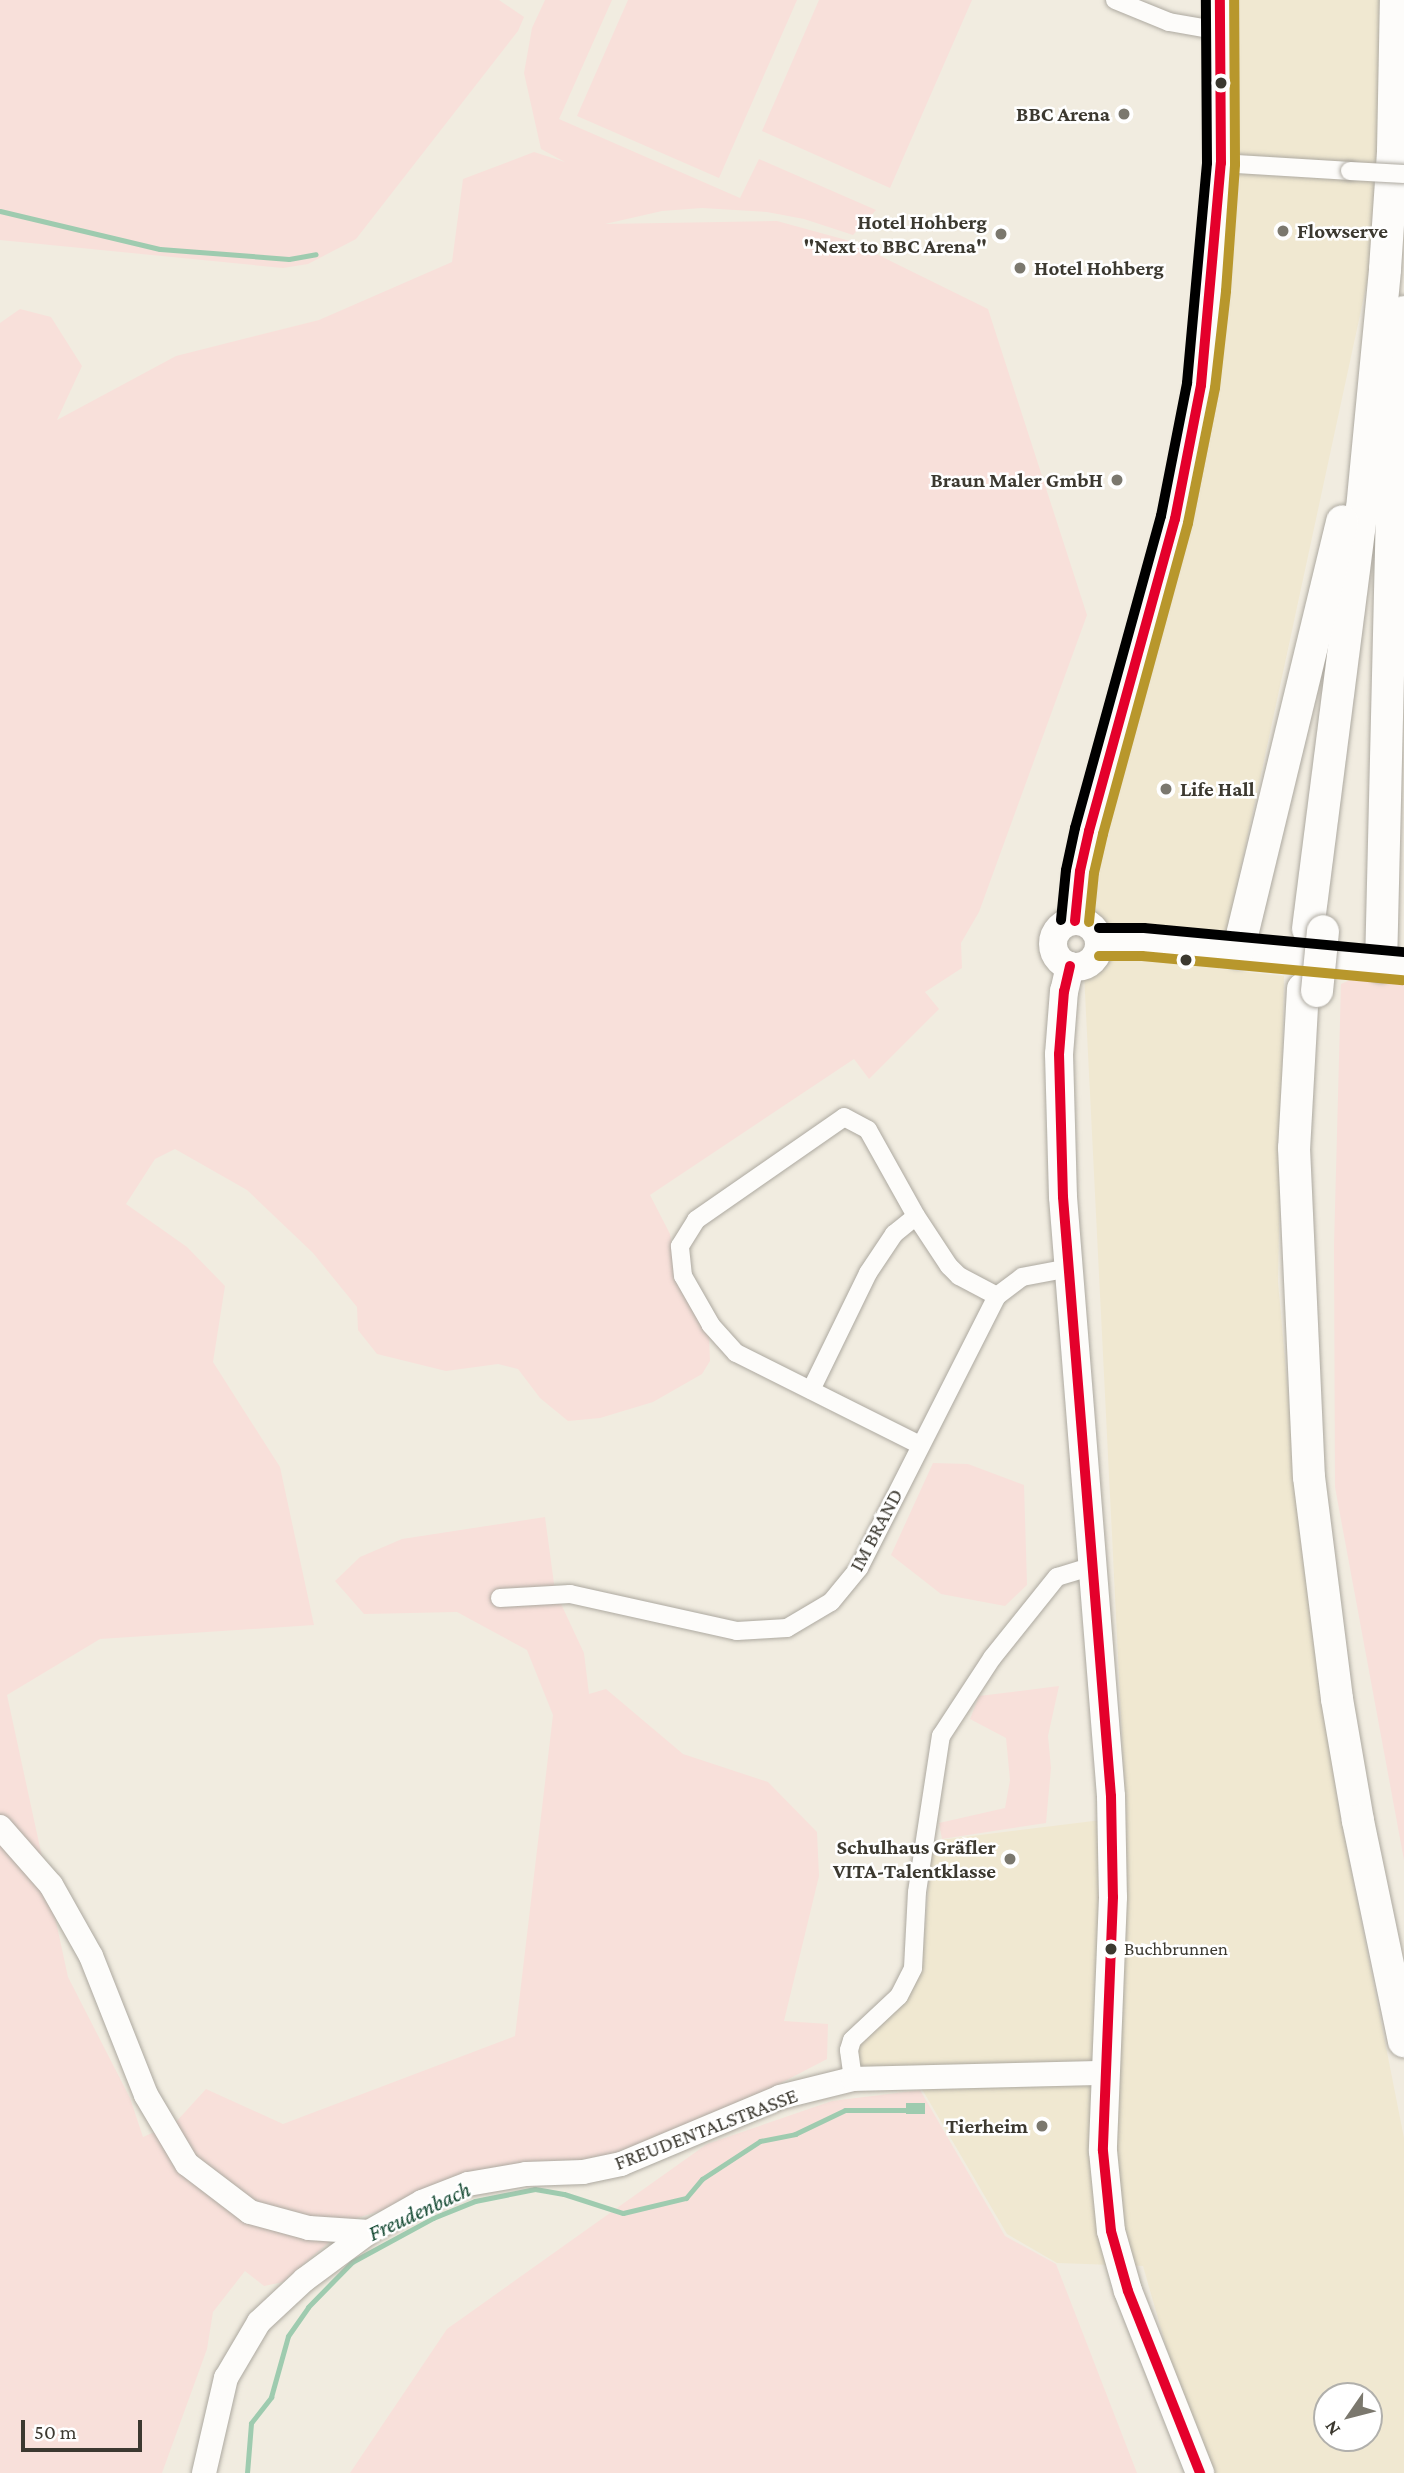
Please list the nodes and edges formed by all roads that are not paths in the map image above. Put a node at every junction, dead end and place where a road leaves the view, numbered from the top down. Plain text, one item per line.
1 (1115, 0) edge
2 (1220, 0) edge
3 (1396, 0) edge
4 (1221, 31) junction
5 (1221, 163) junction
6 (1404, 174) edge
7 (1404, 312) edge
8 (1384, 392) junction
9 (1075, 920) junction
10 (1099, 942) junction
11 (1238, 952) junction
12 (1070, 966) junction
13 (1393, 966) edge
14 (916, 1216) junction
15 (1069, 1268) junction
16 (997, 1296) junction
17 (811, 1390) junction
18 (920, 1445) junction
19 (1094, 1566) junction
20 (500, 1598) dead end
21 (0, 1827) edge
22 (1404, 2041) edge
23 (1106, 2073) junction
24 (853, 2079) junction
25 (369, 2232) junction
26 (204, 2473) edge
27 (1199, 2473) edge

1 - 4 street
2 - 4 main road
3 - 8 highway
4 - 5 main road
5 - 6 street, bridge
5 - 9 main road
7 - 8 highway
8 - 11 highway
8 - 13 highway
8 - 22 highway
9 - 10 main road
9 - 12 main road
10 - 11 street
10 - 12 main road
11 - 13 street
12 - 15 main road
14 - 16 street
14 - 17 street
14 - 17 street
15 - 16 street, IM BRAND
15 - 19 main road
16 - 18 street, IM BRAND
17 - 18 street
18 - 20 street, IM BRAND
19 - 23 main road
19 - 24 street
21 - 25 street
23 - 24 street, FREUDENTALSTRASSE
23 - 27 main road
24 - 25 street, FREUDENTALSTRASSE
25 - 26 street, FREUDENTALSTRASSE

